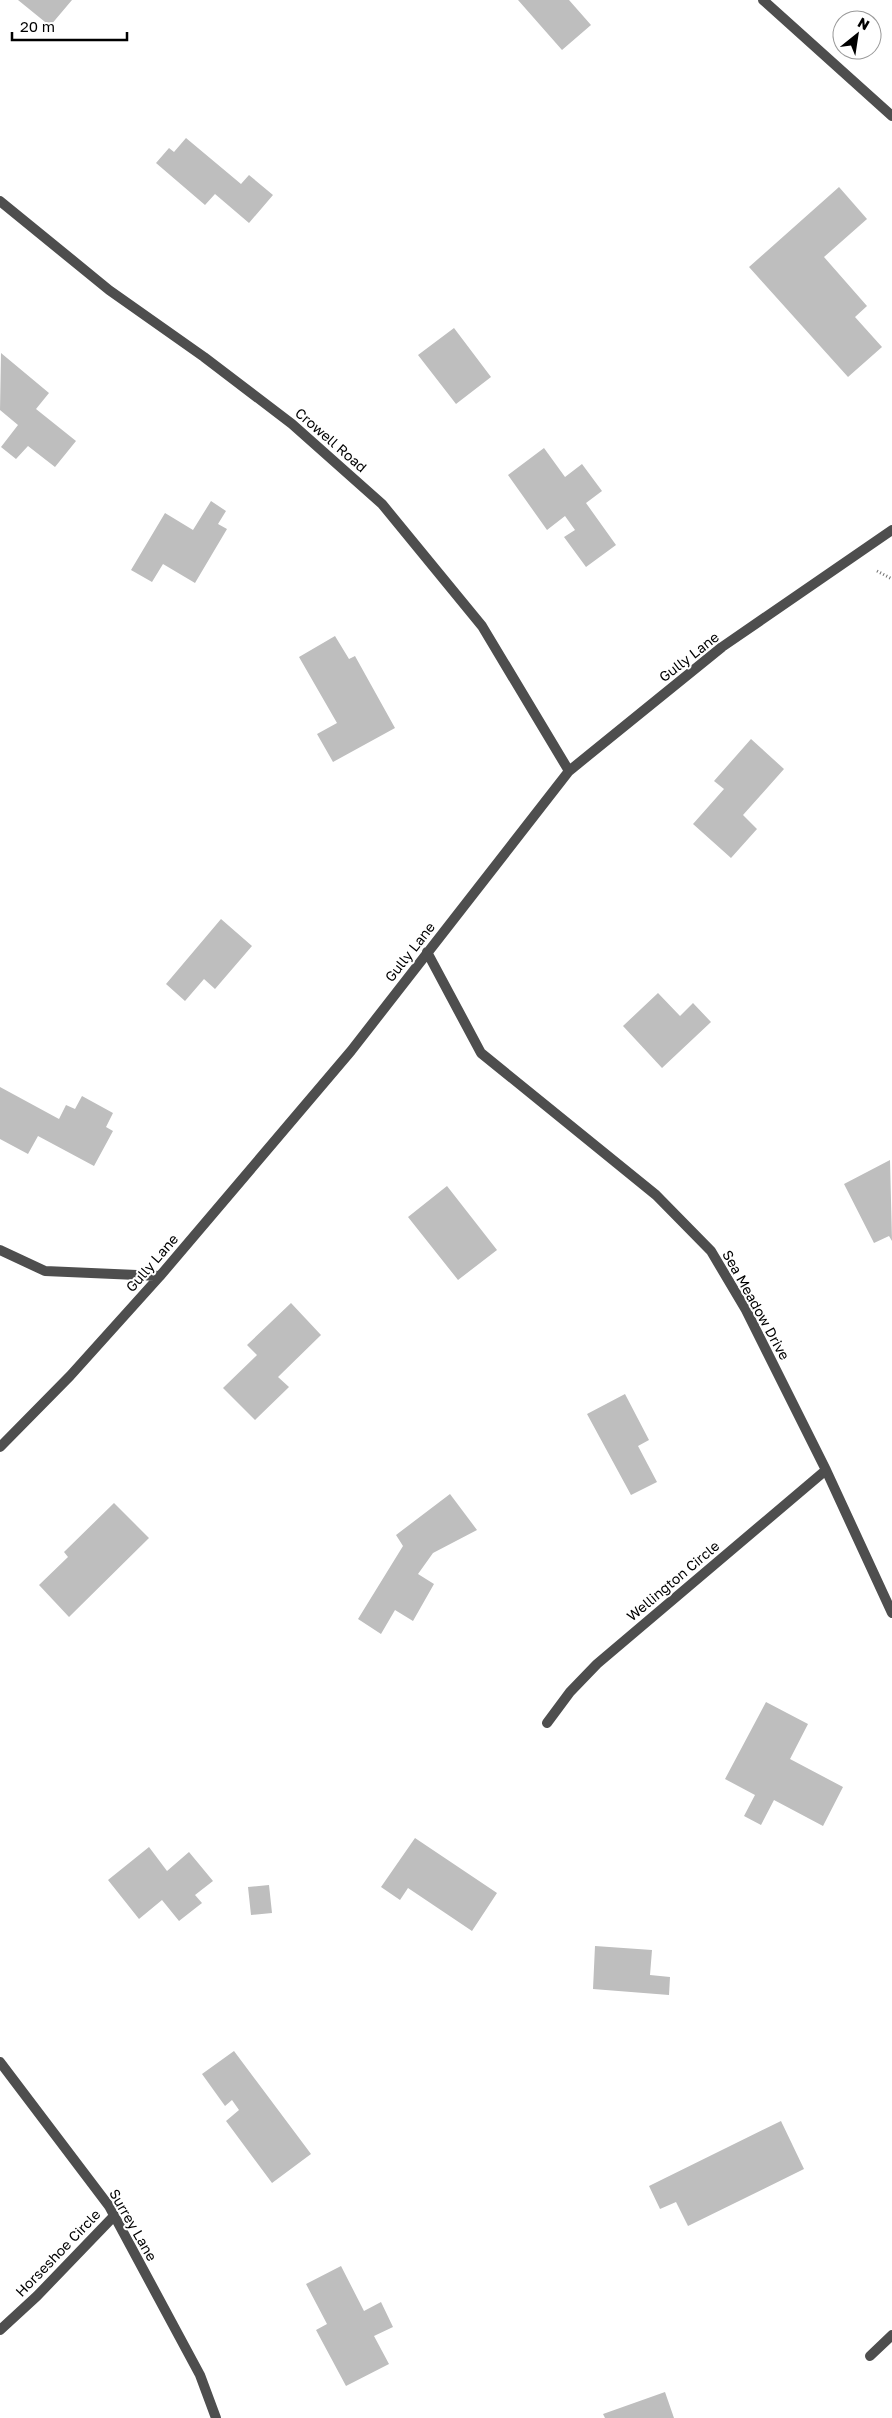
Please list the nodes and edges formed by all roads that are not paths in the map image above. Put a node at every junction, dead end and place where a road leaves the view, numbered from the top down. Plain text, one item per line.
1 (763, 0) edge
2 (892, 116) edge
3 (0, 201) edge
4 (892, 530) edge
5 (569, 771) junction
6 (427, 952) junction
7 (0, 1250) edge
8 (160, 1276) junction
9 (0, 1448) edge
10 (826, 1470) junction
11 (892, 1613) edge
12 (547, 1723) dead end
13 (0, 2062) edge
14 (114, 2216) junction
15 (0, 2330) edge
16 (892, 2335) edge
17 (870, 2356) dead end
18 (216, 2418) edge

1 - 2 street
3 - 5 street, Crowell Road
4 - 5 street, Gully Lane
5 - 6 street, Gully Lane
6 - 8 street, Gully Lane
6 - 10 street, Sea Meadow Drive
7 - 8 street
8 - 9 street, Gully Lane
10 - 11 street, Sea Meadow Drive
10 - 12 street, Wellington Circle
13 - 14 street, Surrey Lane
14 - 15 street, Horseshoe Circle
14 - 18 street, Surrey Lane
16 - 17 street

